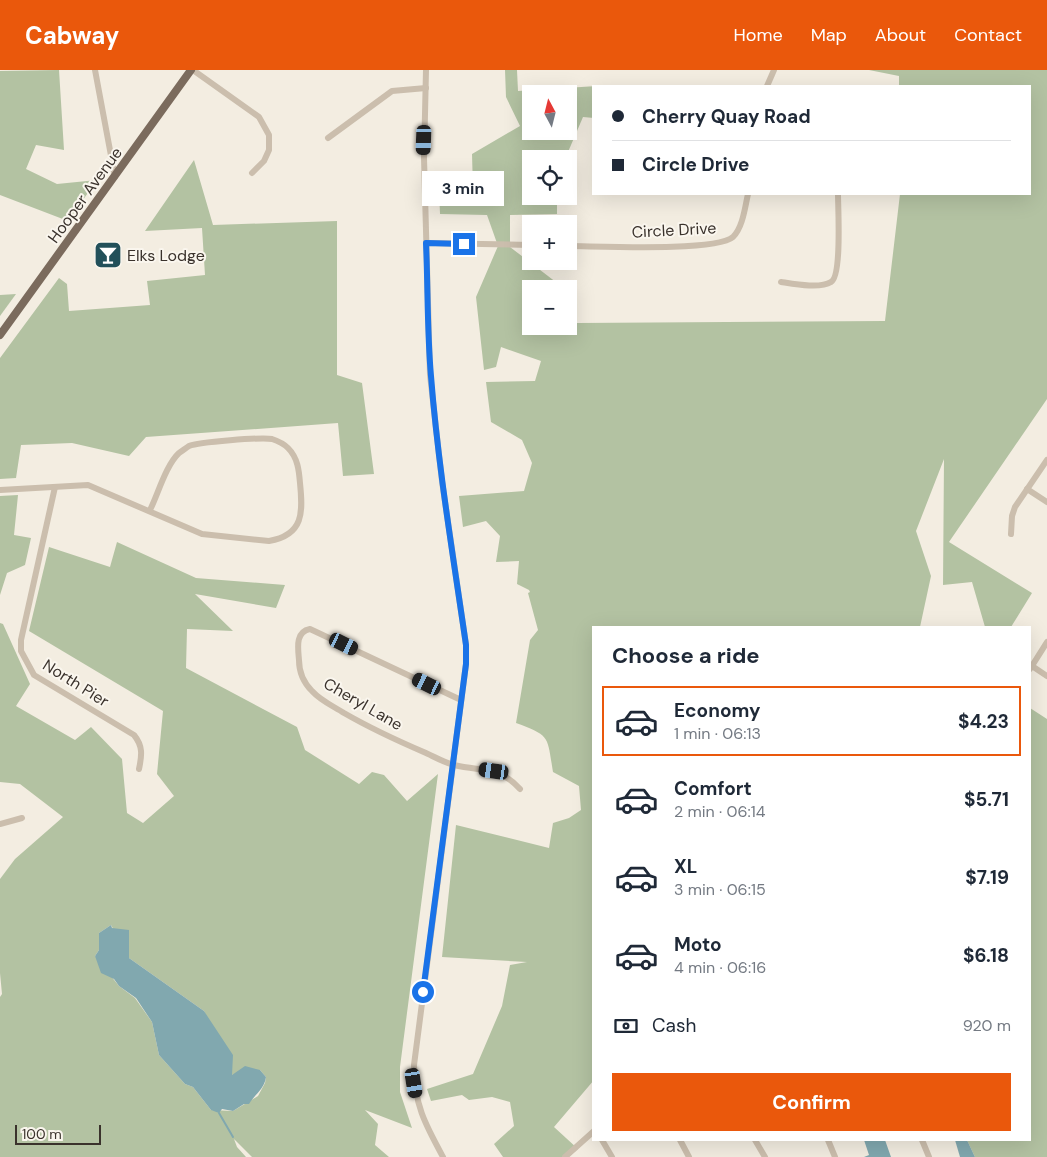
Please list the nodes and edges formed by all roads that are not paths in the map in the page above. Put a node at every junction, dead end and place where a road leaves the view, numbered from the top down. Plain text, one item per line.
1 (95, 70) edge
2 (192, 70) edge
3 (426, 70) edge
4 (774, 70) edge
5 (767, 85) edge
6 (426, 88) junction
7 (328, 138) dead end
8 (252, 173) dead end
9 (115, 177) junction
10 (748, 195) edge
11 (838, 195) edge
12 (426, 243) junction
13 (522, 245) edge
14 (577, 246) edge
15 (781, 282) dead end
16 (0, 335) edge
17 (1047, 460) edge
18 (56, 487) junction
19 (1027, 489) junction
20 (0, 490) edge
21 (1047, 502) edge
22 (150, 510) junction
23 (1011, 534) dead end
24 (1047, 642) edge
25 (1031, 668) edge
26 (1047, 676) edge
27 (460, 700) junction
28 (453, 765) junction
29 (139, 769) dead end
30 (520, 789) dead end
31 (22, 818) dead end
32 (0, 824) edge
33 (592, 1133) edge
34 (603, 1141) edge
35 (681, 1141) edge
36 (756, 1141) edge
37 (828, 1141) edge
38 (922, 1141) edge
39 (443, 1157) edge
40 (566, 1157) edge
41 (612, 1157) edge
42 (689, 1157) edge
43 (765, 1157) edge
44 (834, 1157) edge
45 (929, 1157) edge

1 - 9 street
2 - 8 street
2 - 9 main road, Hooper Avenue
3 - 6 street
4 - 5 street
6 - 7 street
6 - 12 street
9 - 16 main road, Hooper Avenue
10 - 14 street, Circle Drive
11 - 15 street
12 - 13 street
12 - 27 street
17 - 19 street
18 - 20 street
18 - 22 street
18 - 29 street, North Pier
19 - 21 street
19 - 23 street
22 - 22 street
24 - 25 street
25 - 26 street
27 - 28 street
27 - 28 street, Cheryl Lane
28 - 30 street
28 - 39 street
31 - 32 street
33 - 40 street
34 - 41 street
35 - 42 street
36 - 43 street
37 - 44 street
38 - 45 street

